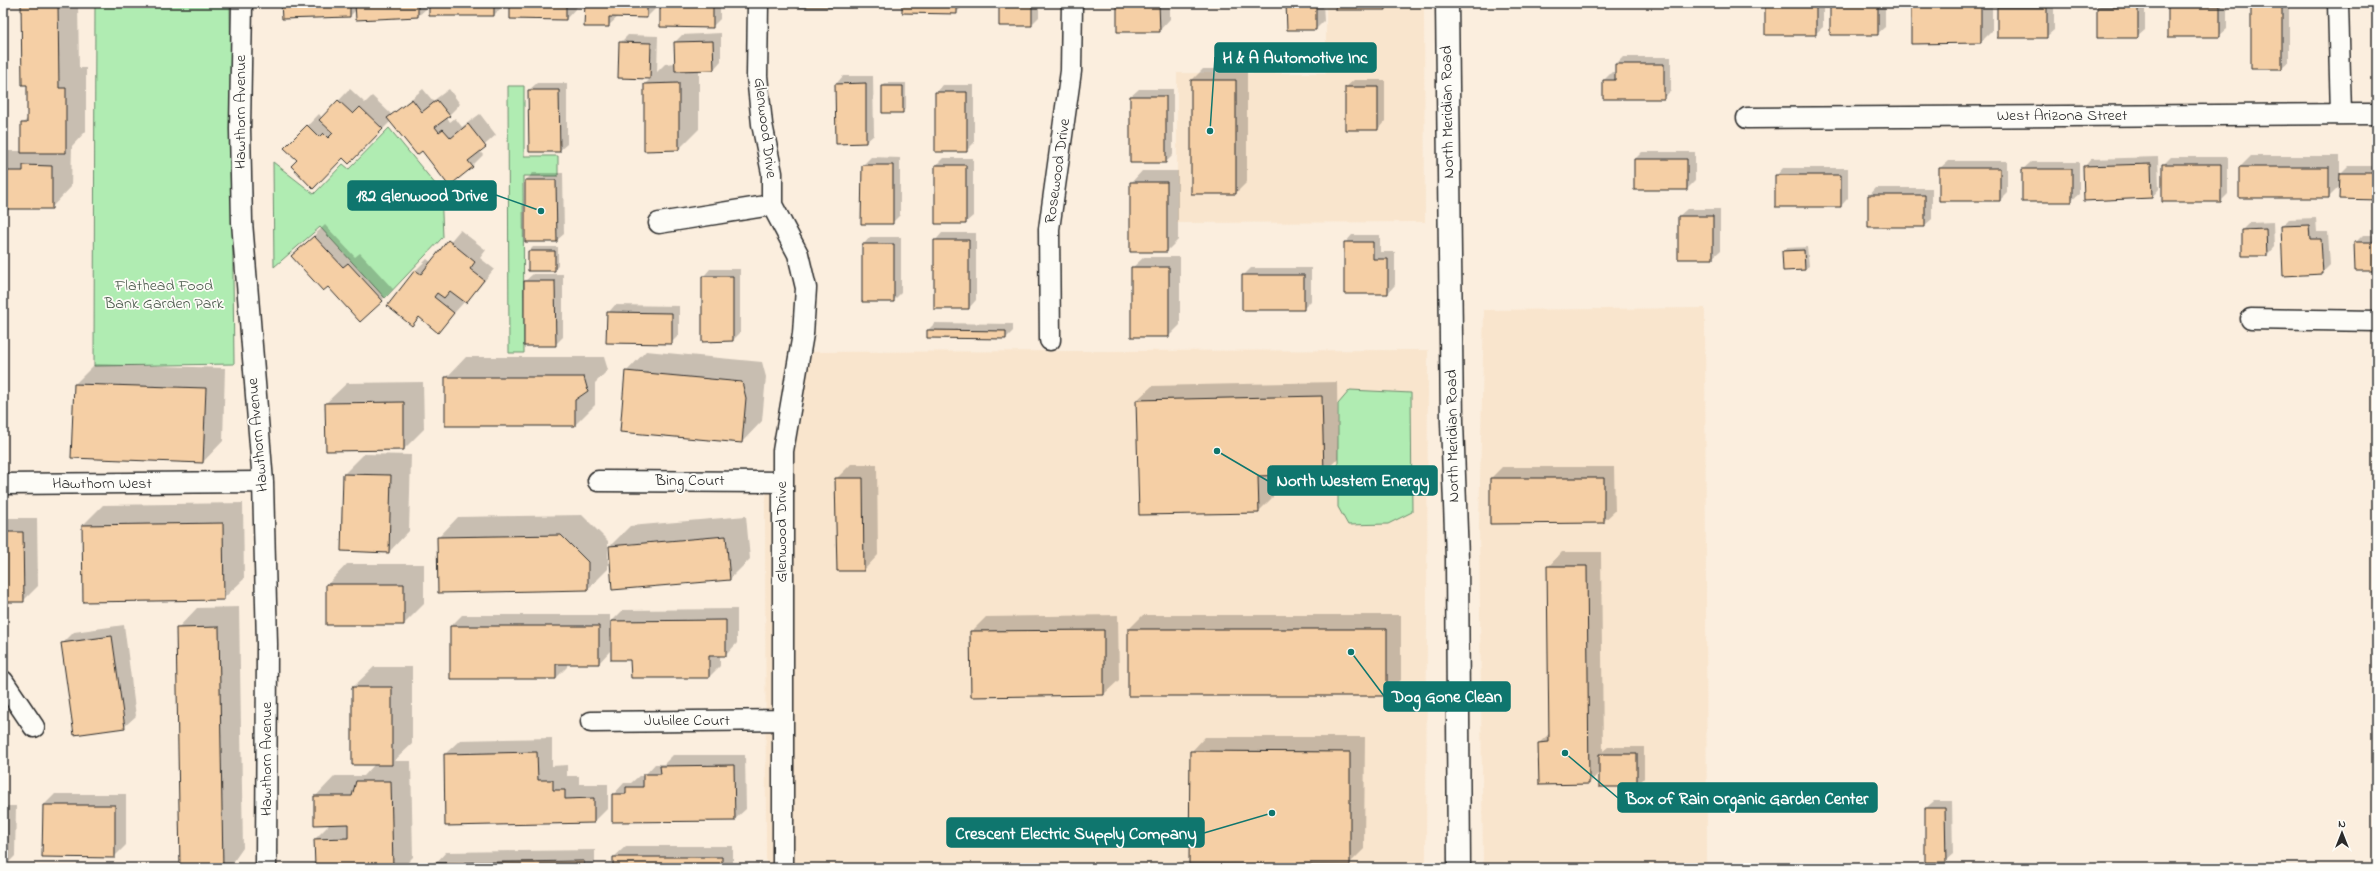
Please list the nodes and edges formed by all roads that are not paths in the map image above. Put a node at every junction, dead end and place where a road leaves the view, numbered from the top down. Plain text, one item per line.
1 (242, 3) edge
2 (758, 3) edge
3 (1072, 3) edge
4 (1447, 3) edge
5 (2338, 3) edge
6 (2341, 114) junction
7 (2377, 114) edge
8 (1747, 118) dead end
9 (772, 205) junction
10 (659, 223) dead end
11 (2251, 319) dead end
12 (2377, 321) edge
13 (1050, 340) dead end
14 (598, 481) dead end
15 (263, 482) junction
16 (782, 482) junction
17 (3, 484) edge
18 (3, 681) edge
19 (783, 720) junction
20 (591, 722) dead end
21 (34, 728) dead end
22 (266, 868) edge
23 (783, 868) edge
24 (1459, 868) edge

1 - 15 street, Hawthorn Avenue
2 - 9 street, Glenwood Drive
3 - 13 street, Rosewood Drive
4 - 24 main road, North Meridian Road
5 - 6 street
6 - 7 street, West Arizona Street
6 - 8 street, West Arizona Street
9 - 10 street
9 - 16 street, Glenwood Drive
11 - 12 street
14 - 16 street, Bing Court
15 - 17 street, Hawthorn West
15 - 22 street, Hawthorn Avenue
16 - 19 street, Glenwood Drive
18 - 21 street
19 - 20 street, Jubilee Court
19 - 23 street, Glenwood Drive

